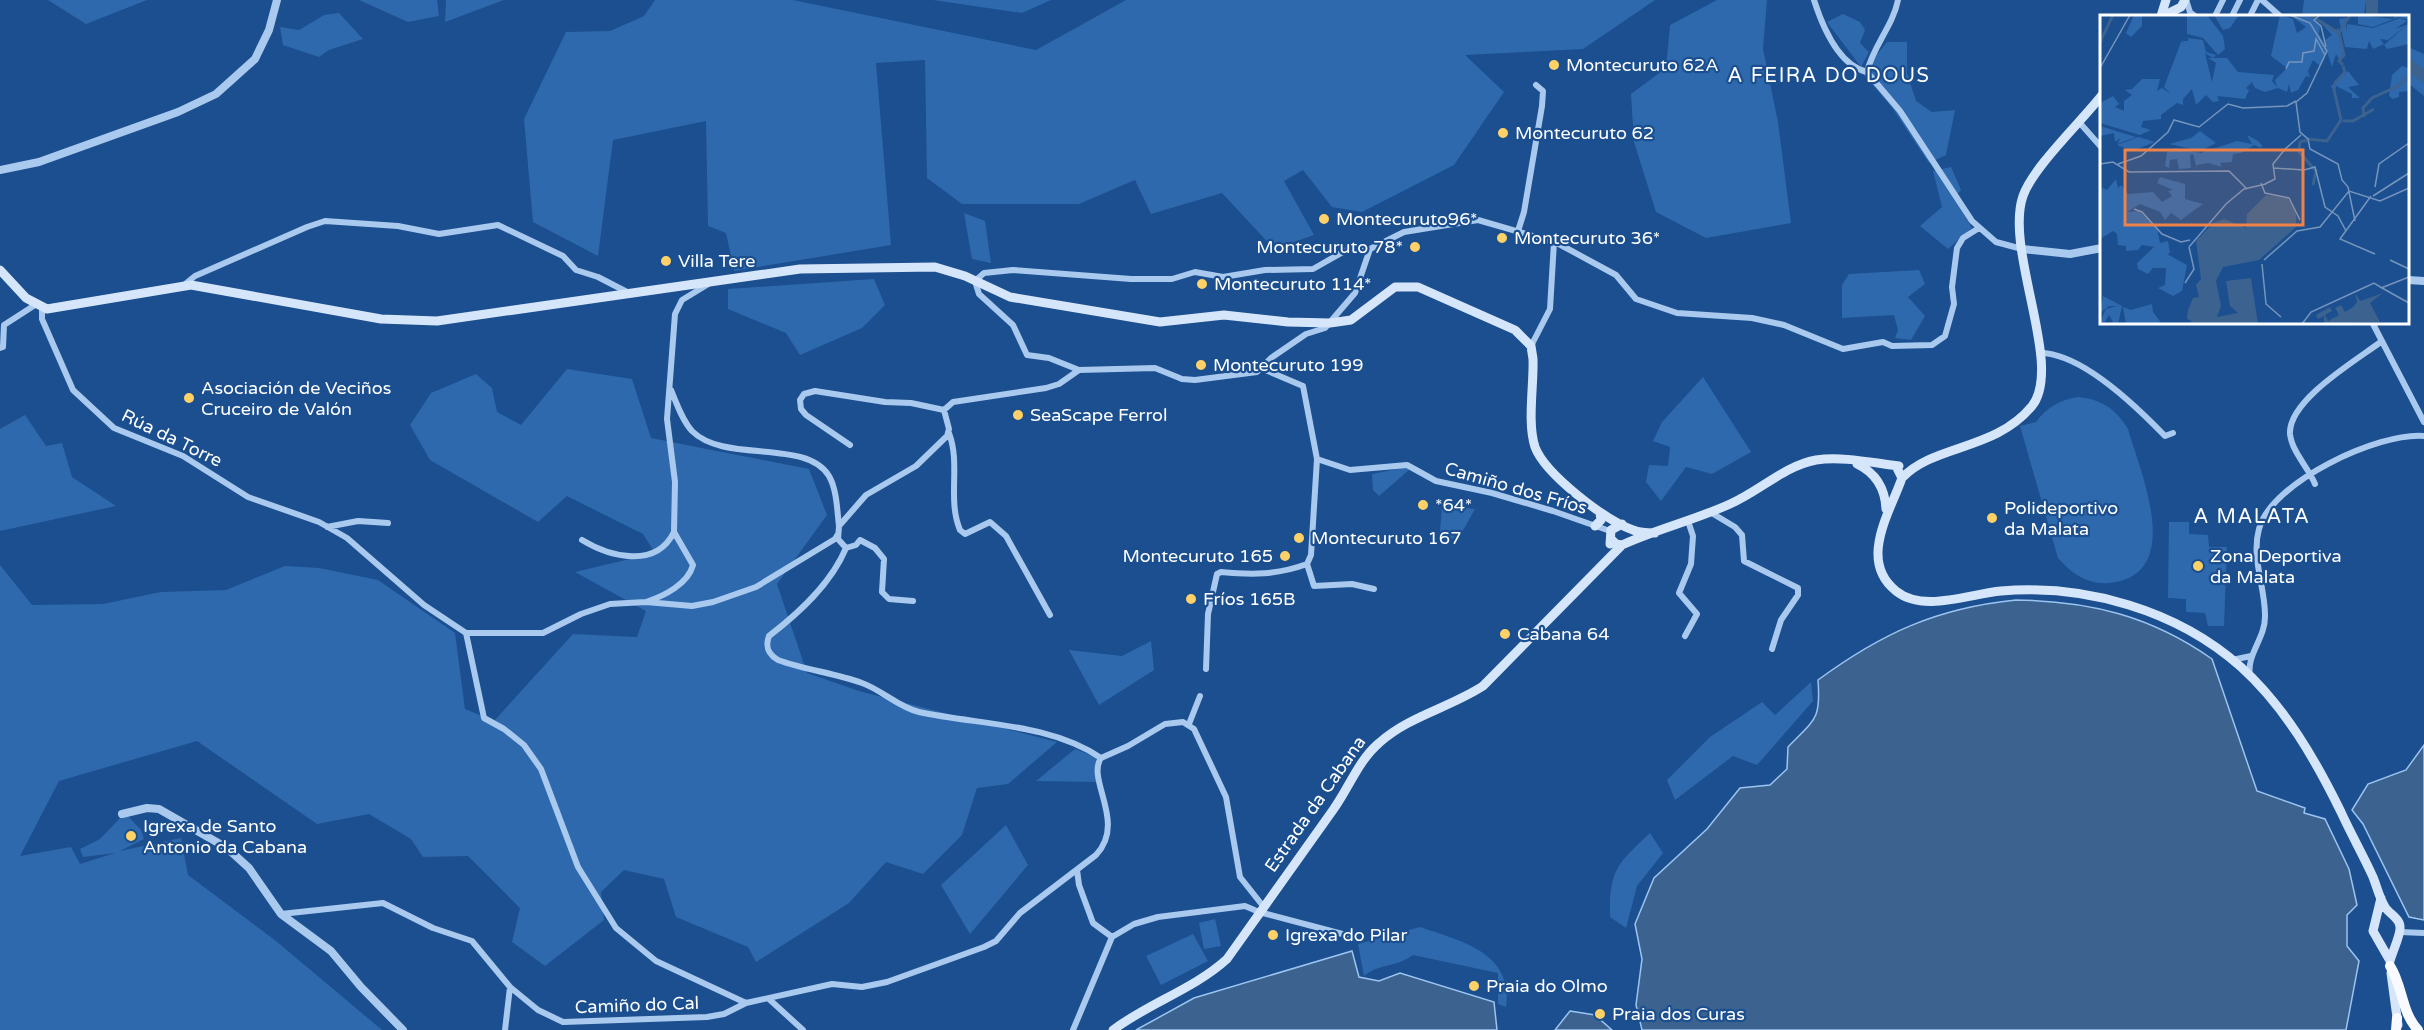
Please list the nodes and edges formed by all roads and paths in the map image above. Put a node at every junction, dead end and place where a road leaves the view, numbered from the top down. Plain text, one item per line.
1 (277, 0) edge
2 (1814, 0) edge
3 (1898, 0) edge
4 (2166, 0) edge
5 (2186, 0) edge
6 (2223, 0) edge
7 (2240, 0) edge
8 (2258, 0) edge
9 (2262, 0) edge
10 (2176, 9) junction
11 (2272, 9) junction
12 (2192, 14) edge
13 (2162, 15) edge
14 (2164, 15) edge
15 (2216, 15) edge
16 (2232, 15) edge
17 (2250, 15) edge
18 (2269, 15) edge
19 (2279, 15) edge
20 (1867, 72) junction
21 (1536, 86) dead end
22 (2100, 97) edge
23 (2079, 122) junction
24 (2100, 146) edge
25 (0, 170) edge
26 (1978, 228) junction
27 (1518, 231) junction
28 (1554, 242) junction
29 (2100, 248) edge
30 (1370, 249) junction
31 (2022, 249) junction
32 (0, 270) edge
33 (2409, 280) edge
34 (975, 281) junction
35 (2424, 281) edge
36 (713, 282) junction
37 (184, 285) junction
38 (629, 293) junction
39 (39, 306) junction
40 (1330, 323) junction
41 (2373, 324) edge
42 (2382, 341) junction
43 (1531, 346) junction
44 (0, 348) edge
45 (2039, 353) junction
46 (1263, 369) junction
47 (1079, 370) junction
48 (670, 388) junction
49 (944, 410) junction
50 (2424, 422) edge
51 (949, 433) junction
52 (2173, 433) dead end
53 (2424, 436) edge
54 (850, 445) dead end
55 (1317, 459) junction
56 (1847, 460) junction
57 (1919, 464) junction
58 (1891, 466) junction
59 (2311, 475) junction
60 (1900, 482) junction
61 (1880, 483) junction
62 (2315, 484) dead end
63 (1598, 510) junction
64 (1710, 513) junction
65 (1886, 518) junction
66 (1688, 521) junction
67 (388, 523) dead end
68 (839, 526) junction
69 (1595, 526) junction
70 (1625, 526) junction
71 (327, 527) junction
72 (674, 532) junction
73 (1656, 532) junction
74 (1611, 533) junction
75 (838, 534) junction
76 (582, 540) dead end
77 (1625, 544) junction
78 (846, 548) junction
79 (1607, 558) junction
80 (1307, 564) junction
81 (1374, 589) dead end
82 (646, 602) junction
83 (914, 602) dead end
84 (1050, 615) dead end
85 (466, 633) junction
86 (1685, 636) dead end
87 (1772, 648) dead end
88 (2252, 656) junction
89 (2231, 660) junction
90 (1206, 669) dead end
91 (2250, 677) junction
92 (1200, 696) dead end
93 (1189, 724) junction
94 (1101, 758) junction
95 (122, 814) dead end
96 (1077, 870) junction
97 (2381, 898) junction
98 (1261, 909) junction
99 (281, 914) junction
100 (2390, 915) junction
101 (2376, 920) junction
102 (2424, 933) edge
103 (2398, 935) junction
104 (1350, 936) dead end
105 (1112, 937) junction
106 (2380, 940) junction
107 (2390, 964) junction
108 (510, 987) junction
109 (769, 999) junction
110 (746, 1003) junction
111 (2397, 1018) joint
112 (403, 1030) edge
113 (505, 1030) edge
114 (803, 1030) edge
115 (1072, 1030) edge
116 (1113, 1030) edge
117 (2397, 1030) edge
118 (2418, 1030) edge

1 - 25 street
2 - 20 street
3 - 20 street
4 - 10 main road
4 - 13 main road
5 - 10 main road
5 - 12 street
6 - 15 street
7 - 16 street
8 - 17 street
9 - 11 street
10 - 12 street
10 - 14 main road
11 - 18 street
11 - 19 street
20 - 26 street
21 - 27 street
22 - 23 main road
23 - 24 street
23 - 31 main road
26 - 28 street
26 - 31 street
27 - 28 street
27 - 30 street
28 - 43 street
29 - 31 street
30 - 34 street
30 - 40 street
31 - 45 main road
32 - 39 main road
33 - 35 street
34 - 36 main road
34 - 40 main road
34 - 47 street
36 - 38 main road
36 - 48 street
37 - 38 main road
37 - 38 street
37 - 39 main road
39 - 44 street
39 - 71 street, Rúa da Torre
40 - 43 main road
40 - 46 street
41 - 42 street
42 - 50 street
42 - 59 street
43 - 63 main road
45 - 52 street
45 - 57 main road
46 - 47 street
46 - 55 street
47 - 49 street
48 - 68 street
48 - 72 street
49 - 51 street
49 - 54 street
51 - 68 street
51 - 84 street
53 - 59 street
55 - 69 street, Camiño dos Fríos
55 - 80 street
56 - 58 main road, Estrada da Cabana
56 - 61 main road
56 - 64 main road, Estrada da Cabana
57 - 58 main road, Estrada da Cabana
57 - 60 main road
58 - 60 main road
58 - 61 main road
59 - 62 street
59 - 88 street
60 - 61 main road
60 - 65 main road
61 - 65 main road
63 - 69 main road
63 - 70 main road
63 - 74 main road
64 - 66 main road, Estrada da Cabana
64 - 87 street
65 - 89 main road
66 - 73 main road, Estrada da Cabana
66 - 86 street
67 - 71 street
68 - 75 street
69 - 74 street, Camiño dos Fríos
70 - 73 main road, Estrada da Cabana
70 - 74 main road
70 - 77 main road
71 - 85 street, Rúa da Torre
72 - 76 street
72 - 82 street
73 - 77 main road, Estrada da Cabana
74 - 77 main road
74 - 79 main road
75 - 78 street
75 - 82 street
77 - 79 main road, Estrada da Cabana
78 - 83 street
78 - 94 street
79 - 98 main road, Estrada da Cabana
80 - 81 street
80 - 90 street
82 - 85 street
85 - 110 street
88 - 89 street
88 - 91 street
89 - 91 main road
91 - 97 main road
92 - 93 street
93 - 94 street
93 - 98 street
94 - 96 street, Camiño do Cal
95 - 99 street
96 - 105 street
96 - 109 street, Camiño do Cal
97 - 100 main road
97 - 101 main road
98 - 104 street
98 - 105 street
98 - 116 main road, Estrada da Cabana
99 - 108 street, Camiño do Cal
99 - 112 street
100 - 101 main road
100 - 103 main road
101 - 106 main road
102 - 103 street
103 - 106 main road
103 - 107 main road
105 - 115 street
106 - 107 main road
107 - 111 main road
107 - 118 highway
108 - 110 street, Camiño do Cal
108 - 113 street
109 - 110 street, Camiño do Cal
109 - 114 street
111 - 117 highway

